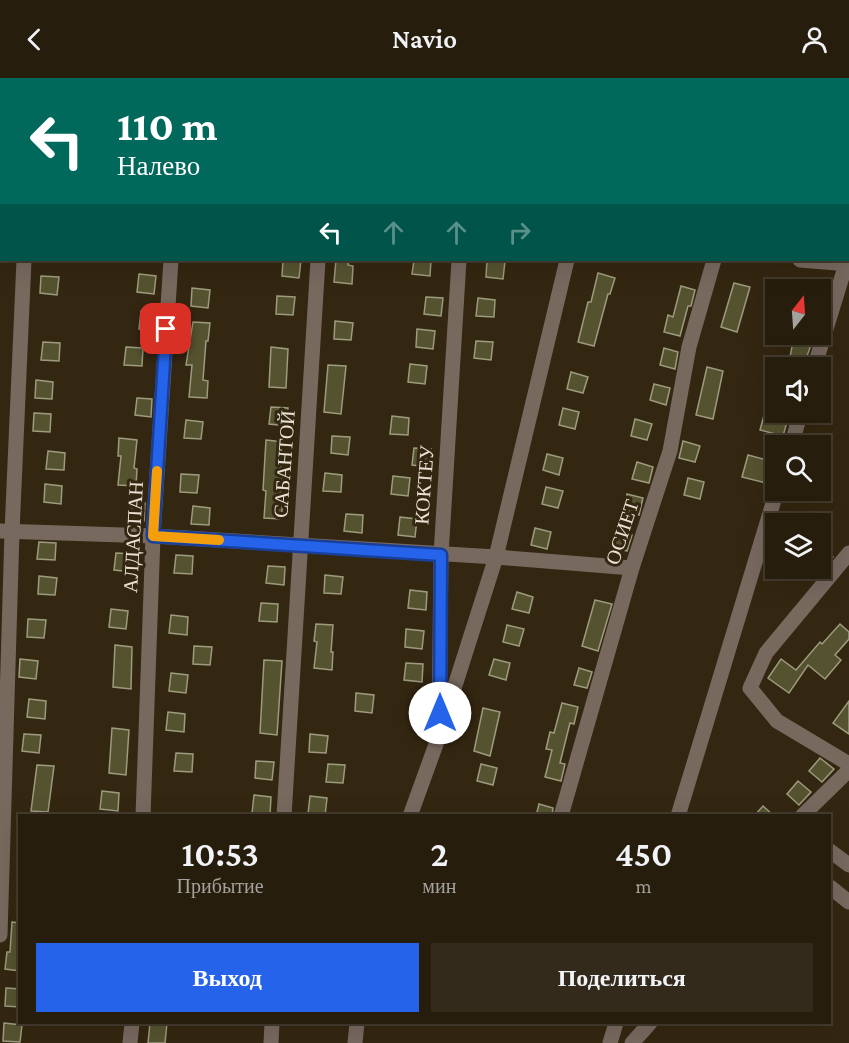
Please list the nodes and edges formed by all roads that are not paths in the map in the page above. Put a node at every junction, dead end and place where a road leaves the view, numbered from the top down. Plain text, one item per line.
1 (24, 261) edge
2 (171, 261) edge
3 (318, 261) edge
4 (459, 261) edge
5 (567, 261) edge
6 (714, 261) edge
7 (812, 261) edge
8 (847, 264) edge
9 (817, 357) edge
10 (774, 501) edge
11 (6, 532) edge
12 (153, 536) junction
13 (299, 545) junction
14 (849, 553) edge
15 (441, 555) junction
16 (496, 557) junction
17 (632, 568) junction
18 (439, 736) junction
19 (849, 764) edge
20 (849, 770) edge
21 (143, 814) edge
22 (284, 814) edge
23 (411, 814) edge
24 (562, 814) edge
25 (679, 814) edge
26 (804, 814) edge
27 (831, 852) edge
28 (849, 865) edge
29 (831, 887) edge
30 (849, 902) edge
31 (0, 935) edge
32 (132, 1024) edge
33 (272, 1024) edge
34 (357, 1024) edge
35 (616, 1024) edge
36 (649, 1024) edge
37 (130, 1043) edge
38 (271, 1043) edge
39 (355, 1043) edge
40 (610, 1043) edge
41 (632, 1043) edge

1 - 11 street
2 - 12 street, АЛДАСПАН
3 - 13 street, САБАНТОЙ
4 - 15 street, КОКТЕУ
5 - 16 street
6 - 17 street, ОСИЕТ
7 - 8 street
8 - 9 street
10 - 25 street
11 - 12 street
11 - 31 street
12 - 13 street
12 - 21 street, АЛДАСПАН
13 - 15 street
13 - 22 street, САБАНТОЙ
14 - 19 street
15 - 16 street
15 - 18 street, КОКТЕУ
16 - 17 street
16 - 18 street
17 - 24 street, ОСИЕТ
18 - 23 street, КОКТЕУ
20 - 26 street
27 - 28 street
29 - 30 street
32 - 37 street
33 - 38 street
34 - 39 street
35 - 40 street
36 - 41 street

